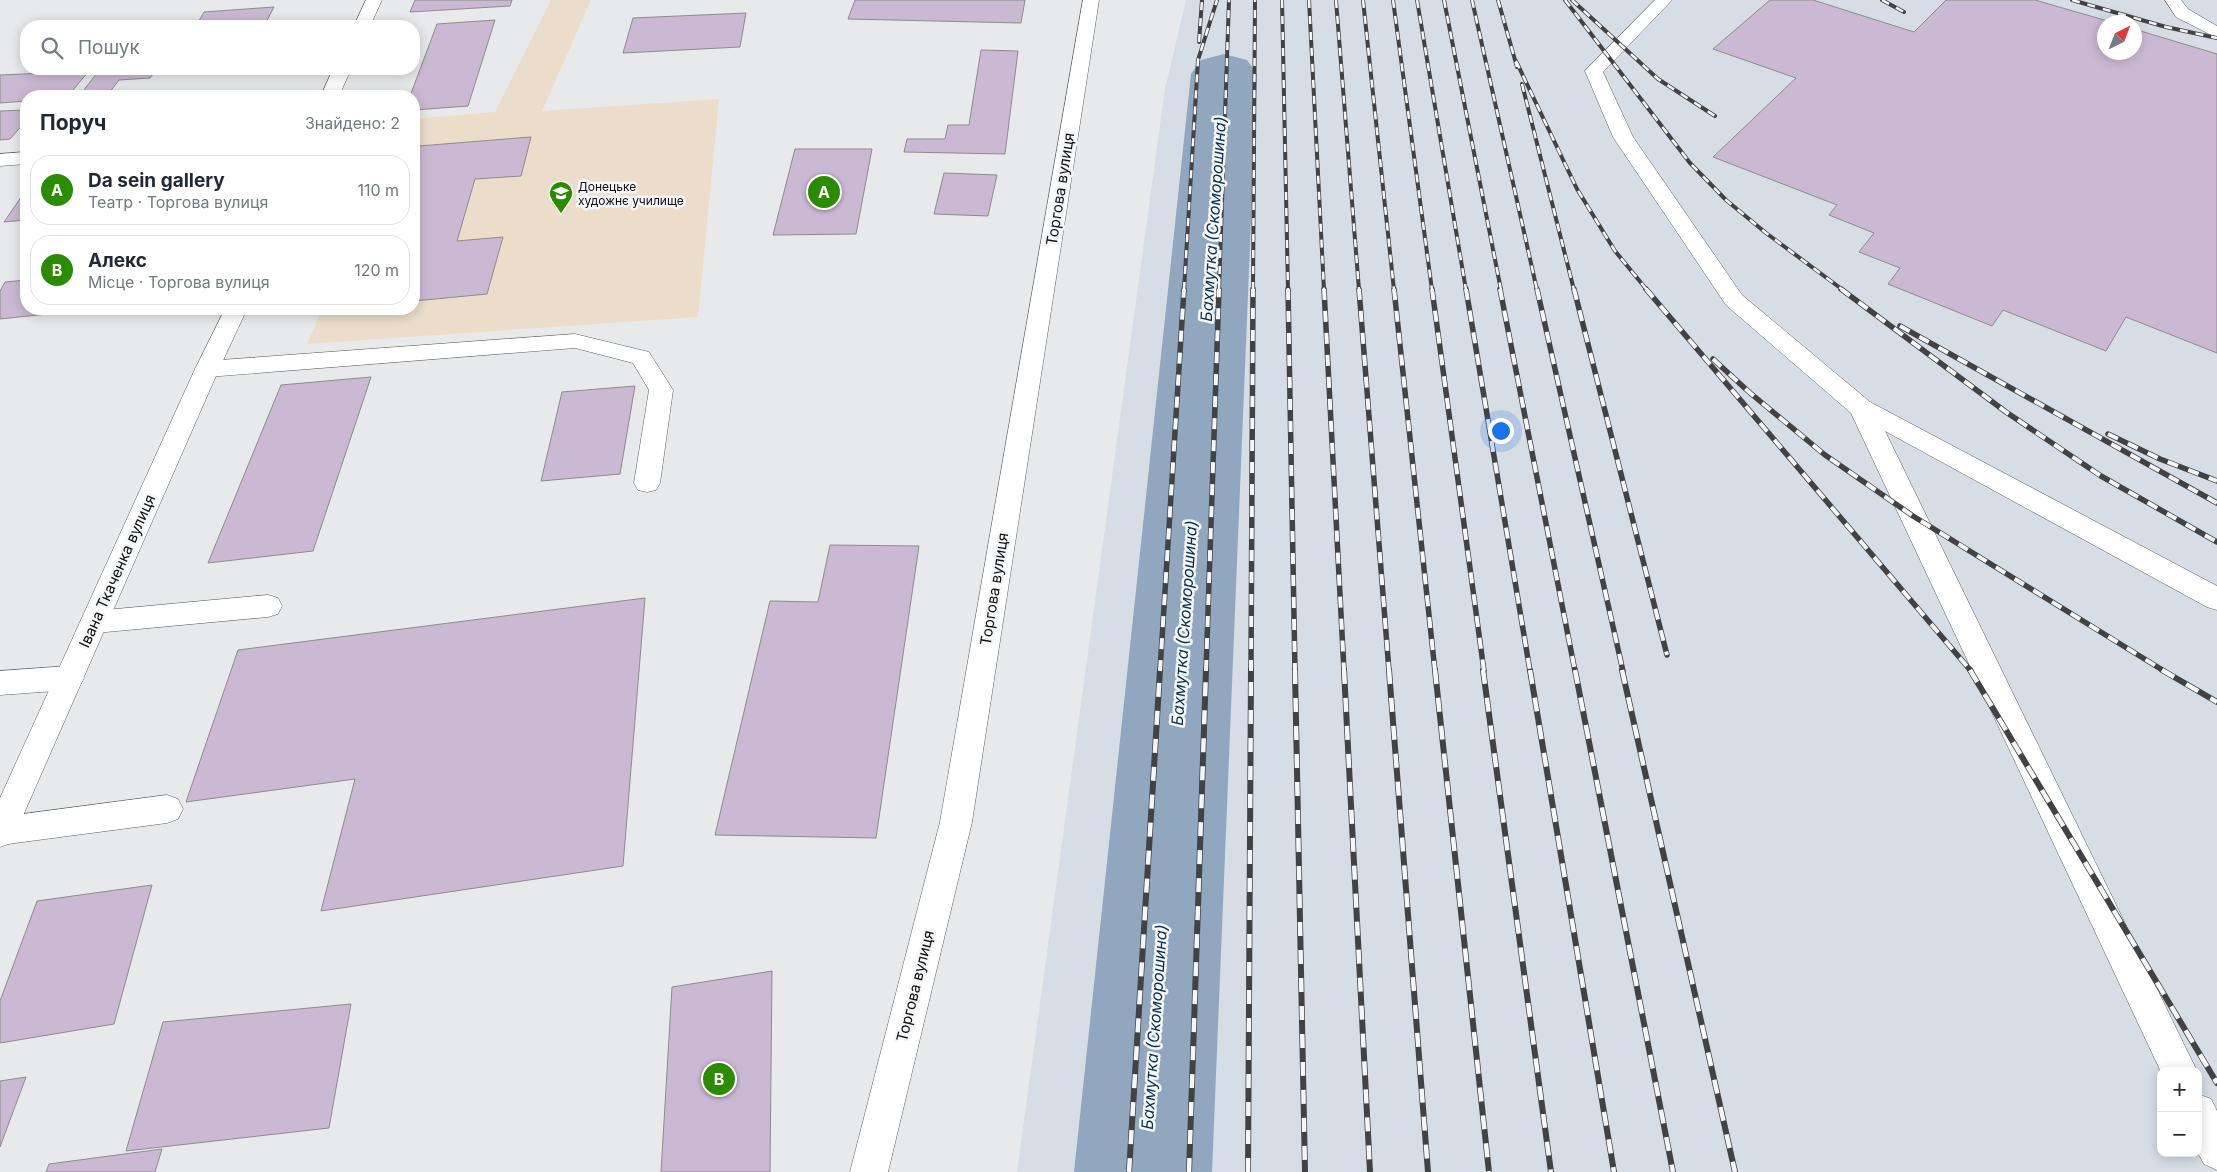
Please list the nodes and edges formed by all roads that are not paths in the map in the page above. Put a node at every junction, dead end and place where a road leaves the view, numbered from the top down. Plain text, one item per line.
1 (374, 0) edge
2 (1091, 0) edge
3 (1664, 0) edge
4 (2173, 0) edge
5 (365, 20) edge
6 (2217, 32) edge
7 (339, 75) edge
8 (333, 90) edge
9 (20, 158) edge
10 (0, 160) edge
11 (233, 315) edge
12 (207, 369) junction
13 (1861, 408) junction
14 (647, 483) dead end
15 (2217, 599) edge
16 (268, 606) dead end
17 (95, 622) junction
18 (69, 678) junction
19 (0, 683) edge
20 (167, 809) dead end
21 (1, 832) edge
22 (2177, 1067) edge
23 (2202, 1120) edge
24 (2217, 1151) edge
25 (869, 1172) edge

1 - 5 street
2 - 25 street, Торгова вулиця
3 - 13 street
4 - 6 street
7 - 8 street
9 - 10 street
11 - 12 street, Івана Ткаченка вулиця
12 - 14 street
12 - 17 street, Івана Ткаченка вулиця
13 - 15 street
13 - 22 street
16 - 17 street
17 - 18 street, Івана Ткаченка вулиця
18 - 19 street
18 - 21 street, Івана Ткаченка вулиця
20 - 21 street
23 - 24 street

